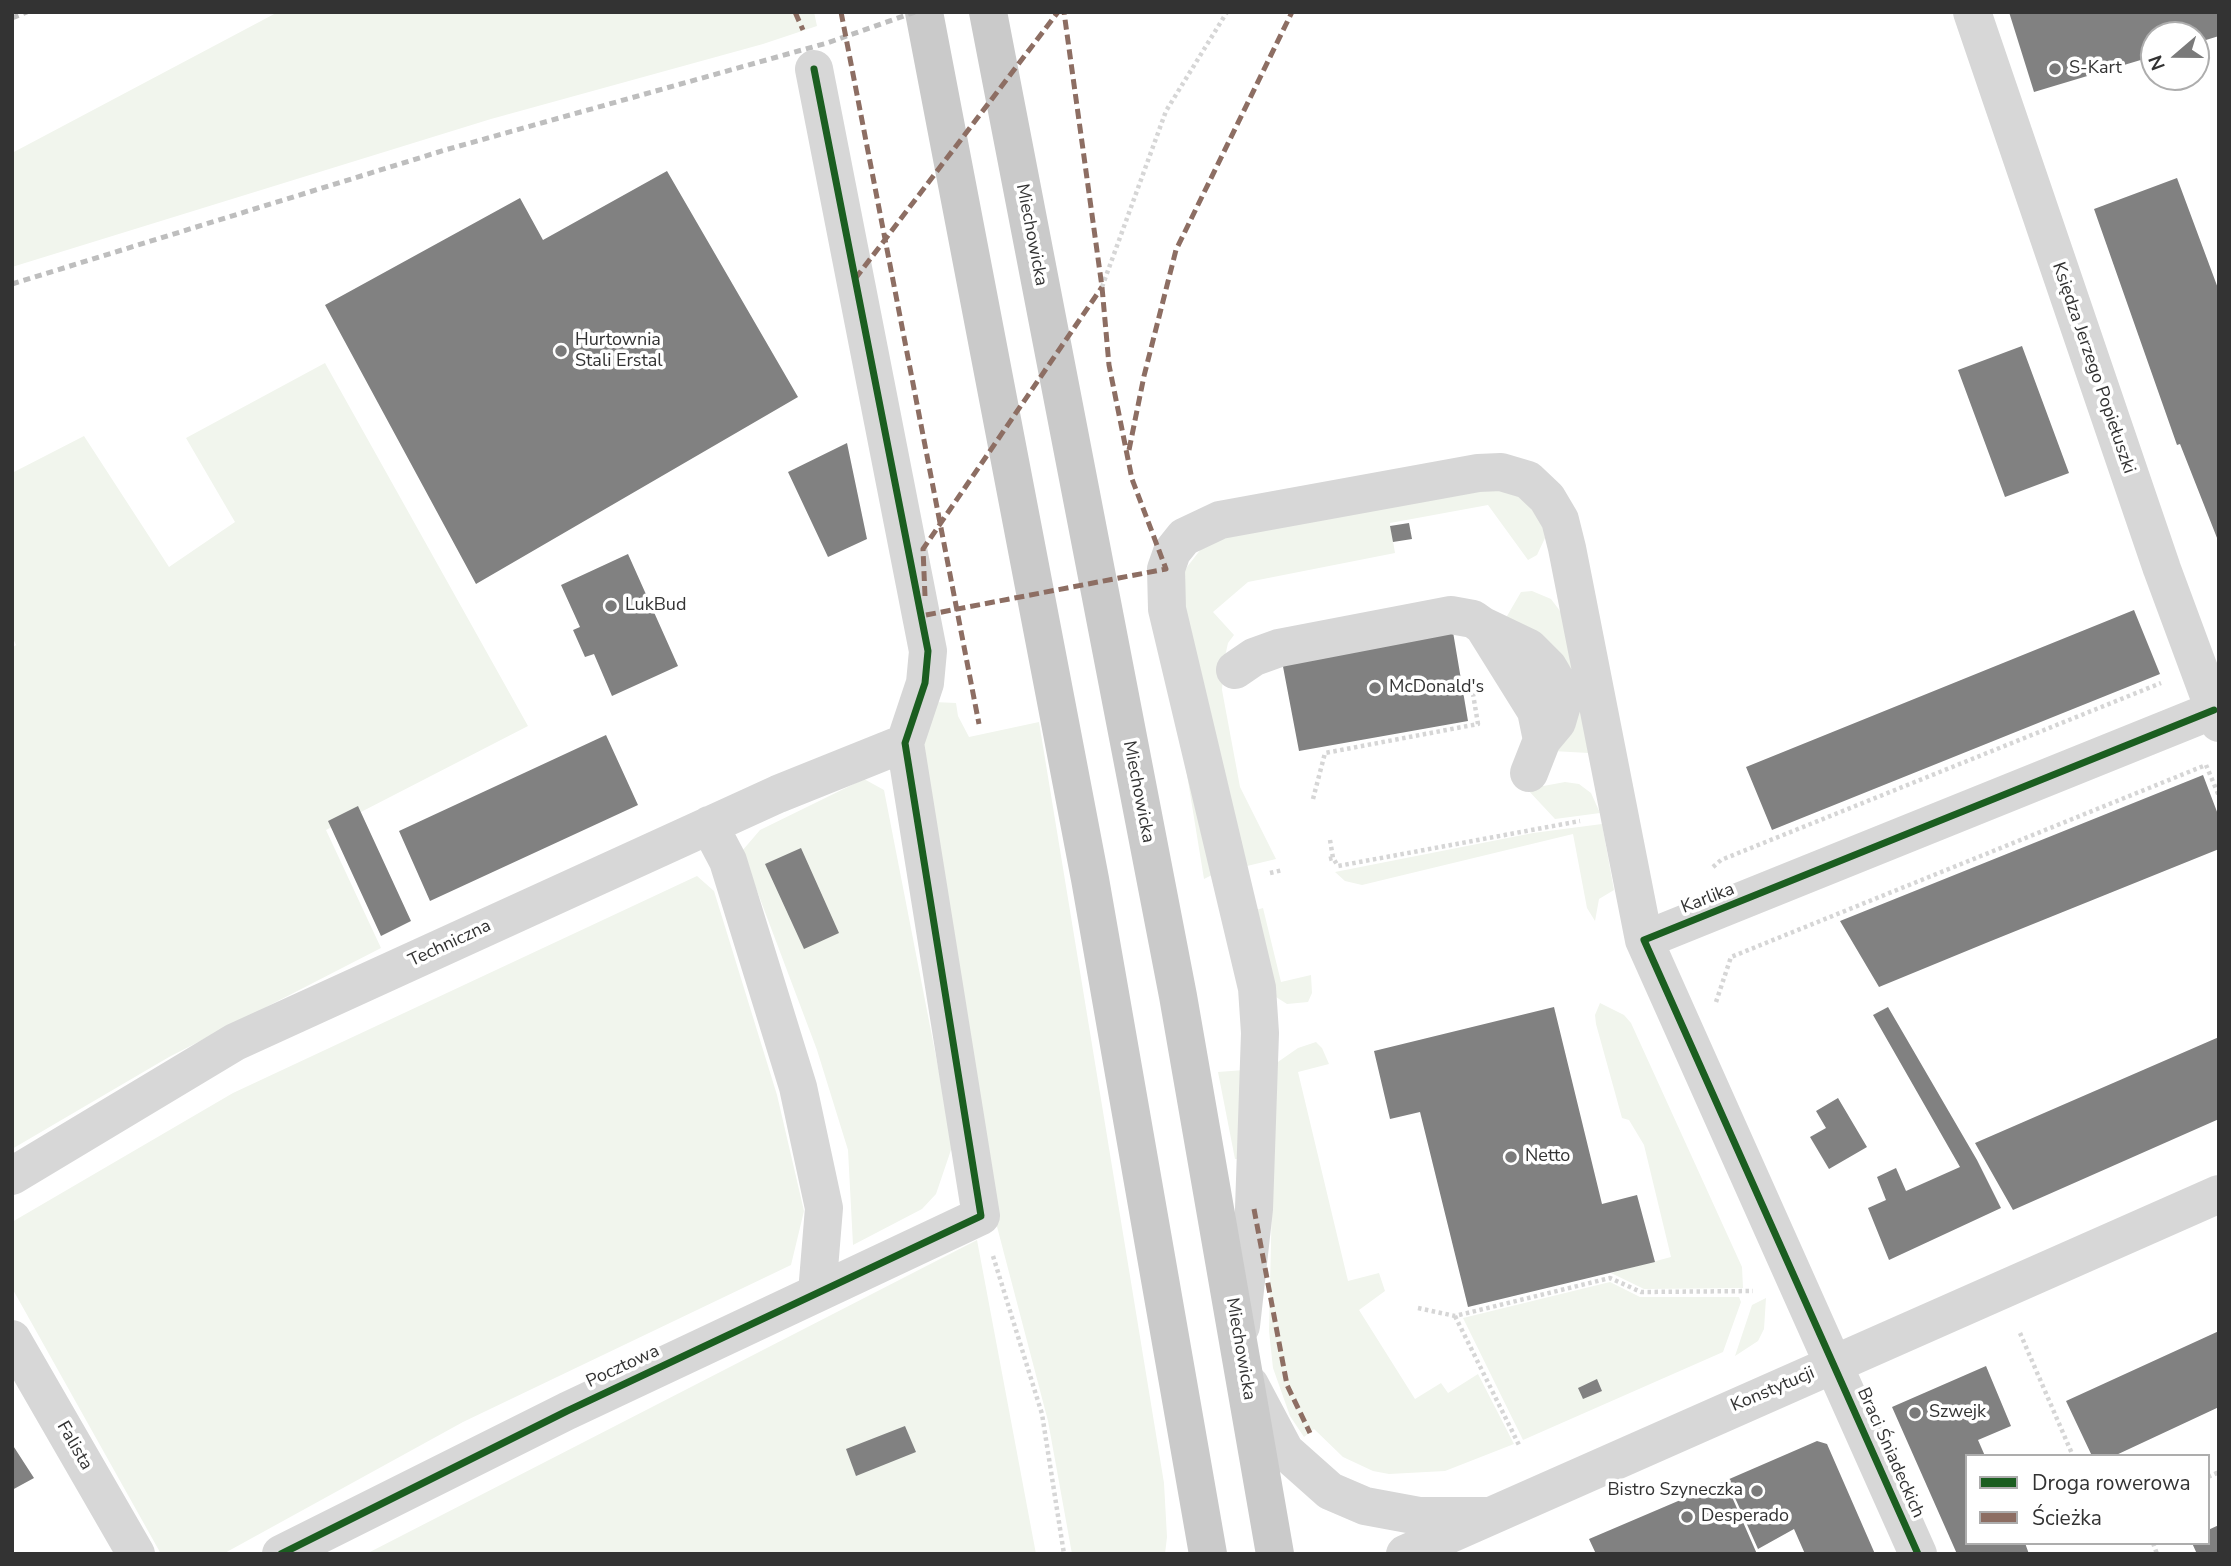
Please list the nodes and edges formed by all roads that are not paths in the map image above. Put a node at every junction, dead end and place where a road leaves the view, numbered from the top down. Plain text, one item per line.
1 (924, 12) edge
2 (1972, 12) edge
3 (990, 22) edge
4 (814, 69) dead end
5 (1235, 670) dead end
6 (2216, 716) edge
7 (905, 743) junction
8 (1536, 756) dead end
9 (709, 825) junction
10 (1644, 940) junction
11 (12, 1176) edge
12 (2219, 1194) edge
13 (817, 1293) junction
14 (12, 1339) edge
15 (1241, 1360) junction
16 (1833, 1364) junction
17 (1487, 1516) junction
18 (136, 1554) edge
19 (281, 1554) edge
20 (1208, 1554) edge
21 (1275, 1554) edge
22 (1405, 1554) edge
23 (1442, 1554) edge
24 (1918, 1554) edge

1 - 20 main road
2 - 6 street, Księdza Jerzego Popiełuszki
3 - 15 main road, Miechowicka
4 - 7 street
5 - 8 street
6 - 10 street, Karlika
7 - 9 street, Techniczna
7 - 13 street, Pocztowa
9 - 11 street, Techniczna
9 - 13 street
10 - 15 street
10 - 16 street
12 - 16 street, Konstytucji
13 - 19 street, Pocztowa
14 - 18 street, Falista
15 - 17 street
15 - 21 main road, Miechowicka
16 - 17 street, Konstytucji
16 - 24 street, Braci Śniadeckich
17 - 22 street, Konstytucji
17 - 23 street

